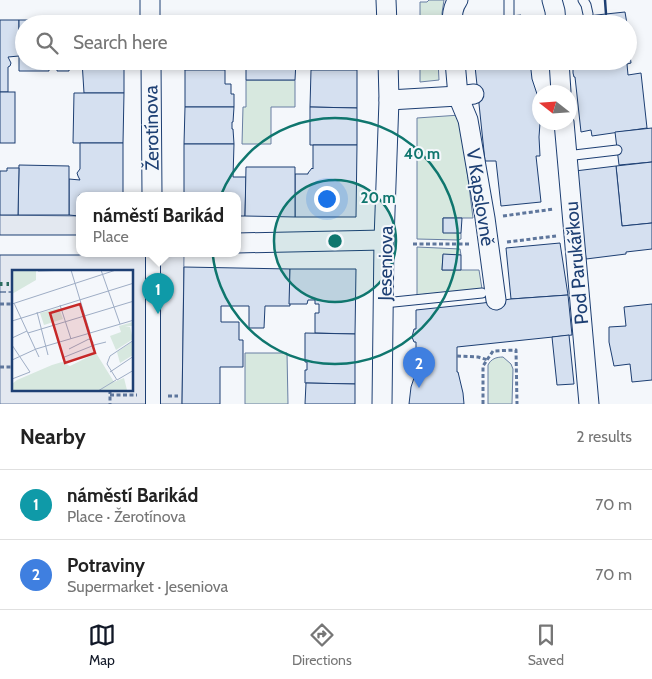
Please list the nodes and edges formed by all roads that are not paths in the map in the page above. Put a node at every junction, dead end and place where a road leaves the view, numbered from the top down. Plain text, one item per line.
1 (150, 0) edge
2 (386, 0) edge
3 (458, 0) edge
4 (509, 0) edge
5 (552, 0) edge
6 (584, 0) edge
7 (588, 14) dead end
8 (150, 15) edge
9 (387, 15) edge
10 (453, 15) edge
11 (509, 15) edge
12 (555, 15) edge
13 (151, 70) edge
14 (388, 70) edge
15 (458, 70) edge
16 (560, 70) edge
17 (561, 85) edge
18 (466, 95) junction
19 (389, 100) junction
20 (564, 130) edge
21 (617, 150) dead end
22 (566, 156) junction
23 (152, 192) edge
24 (384, 240) junction
25 (241, 243) edge
26 (0, 245) edge
27 (76, 245) edge
28 (153, 257) edge
29 (489, 297) joint
30 (384, 303) junction
31 (153, 404) edge
32 (382, 404) edge
33 (589, 404) edge

1 - 8 street
2 - 9 street
3 - 10 street
4 - 11 lane
5 - 12 street
6 - 7 lane
13 - 23 street, Žerotínova
14 - 19 street, Jeseniova
15 - 18 street, V Kapslovně
16 - 17 street
18 - 19 street
18 - 29 street, V Kapslovně
19 - 24 street, Jeseniova
20 - 22 street, Pod Parukářkou
21 - 22 lane
22 - 33 street, Pod Parukářkou
24 - 25 street
24 - 30 street, Jeseniova
26 - 27 street
28 - 31 street
29 - 30 lane
30 - 32 street, Jeseniova

